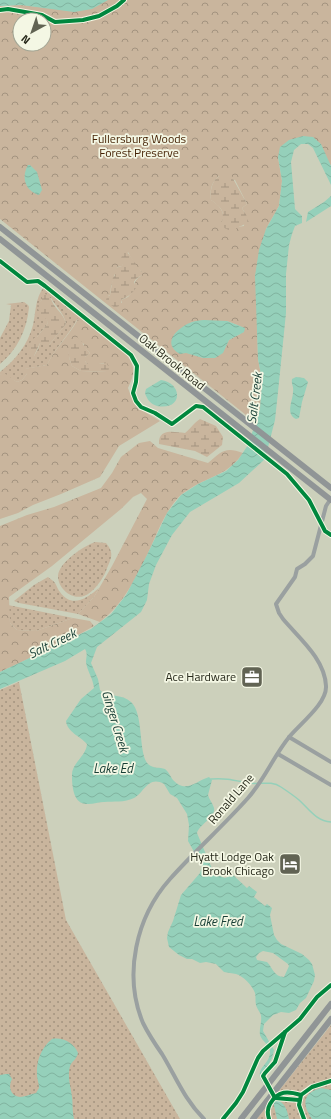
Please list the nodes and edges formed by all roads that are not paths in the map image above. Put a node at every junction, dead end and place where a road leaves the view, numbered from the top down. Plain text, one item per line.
1 (0, 227) edge
2 (0, 239) edge
3 (331, 488) edge
4 (331, 500) edge
5 (289, 737) junction
6 (278, 754) junction
7 (331, 762) edge
8 (331, 785) edge
9 (331, 1004) edge
10 (331, 1019) edge
11 (204, 1119) edge
12 (241, 1119) edge
13 (253, 1119) edge

1 - 3 main road, Oak Brook Road
2 - 4 main road, Oak Brook Road
4 - 5 street, Ronald Lane
5 - 6 street, Ronald Lane
5 - 7 street
6 - 8 street
6 - 11 street, Ronald Lane
9 - 12 main road
10 - 13 main road

